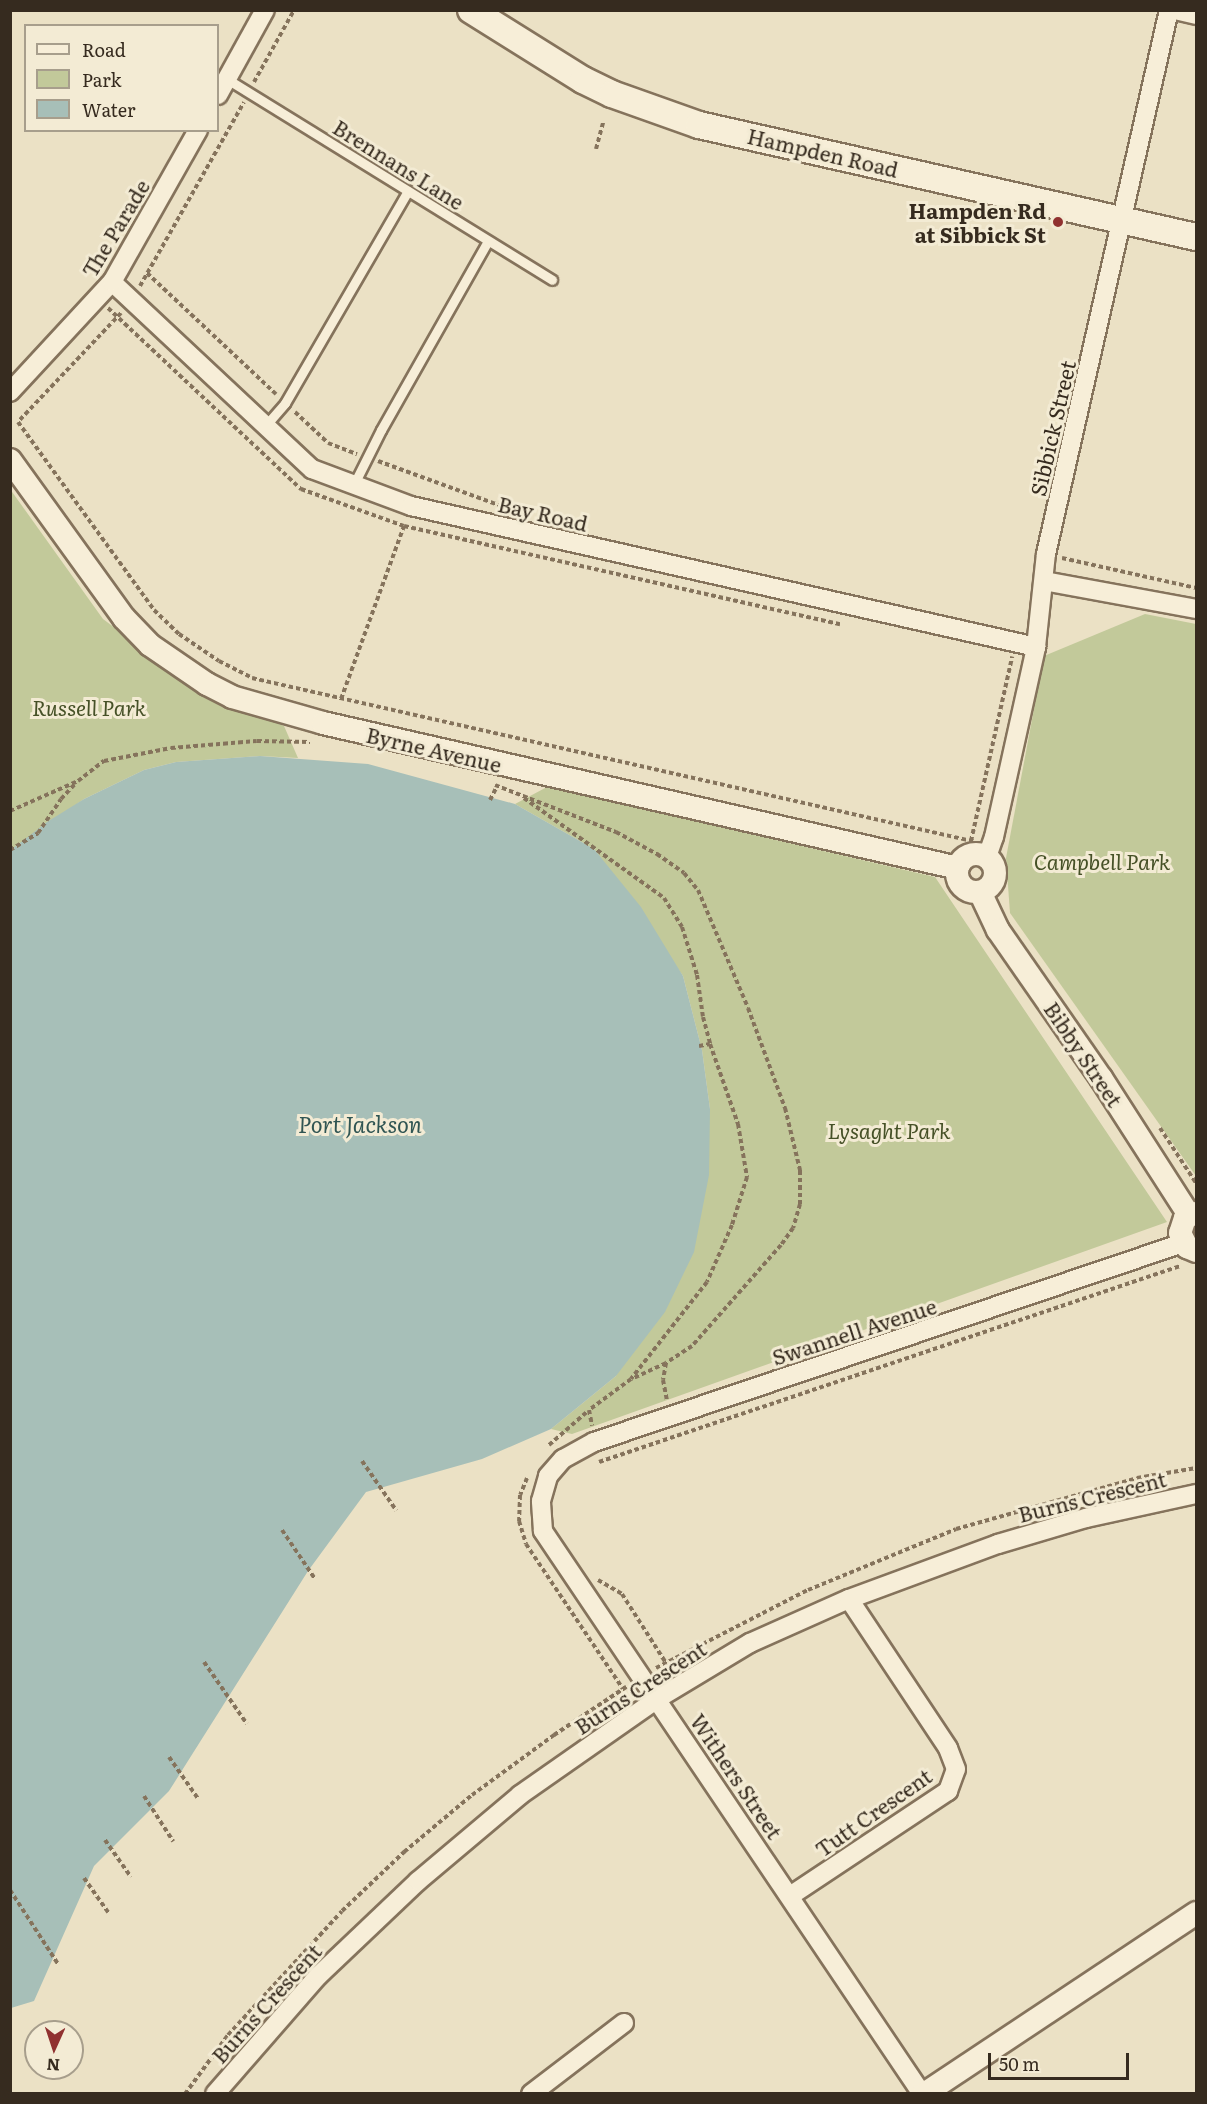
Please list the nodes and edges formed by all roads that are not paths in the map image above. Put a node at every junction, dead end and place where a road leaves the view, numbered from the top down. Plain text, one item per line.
1 (265, 10) edge
2 (1169, 10) edge
3 (1175, 10) edge
4 (485, 14) edge
5 (1197, 15) edge
6 (227, 79) junction
7 (219, 93) edge
8 (197, 132) edge
9 (408, 191) junction
10 (1123, 220) junction
11 (1197, 237) edge
12 (488, 241) junction
13 (552, 280) dead end
14 (112, 282) junction
15 (10, 392) edge
16 (266, 425) junction
17 (10, 460) edge
18 (354, 484) junction
19 (1044, 581) junction
20 (1197, 609) edge
21 (1036, 647) junction
22 (989, 851) junction
23 (958, 868) junction
24 (980, 892) junction
25 (1193, 1214) edge
26 (1190, 1252) edge
27 (548, 1476) joint
28 (1197, 1494) edge
29 (849, 1599) junction
30 (657, 1699) junction
31 (790, 1896) junction
32 (1197, 1913) edge
33 (624, 2023) dead end
34 (215, 2094) edge
35 (531, 2094) edge
36 (923, 2094) edge

1 - 6 street
2 - 10 street, Sibbick Street
3 - 5 street
4 - 10 main road, Hampden Road
6 - 7 street
6 - 9 lane, Brennans Lane
8 - 14 street, The Parade
9 - 12 lane, Brennans Lane
9 - 16 lane
10 - 11 main road, Hampden Road
10 - 19 street, Sibbick Street
12 - 13 lane, Brennans Lane
12 - 18 lane
14 - 15 street, The Parade
14 - 16 street, Bay Road
16 - 18 street, Bay Road
17 - 23 street, Byrne Avenue
18 - 21 street, Bay Road
19 - 20 street
19 - 21 street, Sibbick Street
21 - 22 street, Sibbick Street
22 - 23 street
22 - 24 street
23 - 24 street
24 - 25 street, Bibby Street
25 - 26 street
26 - 27 street, Swannell Avenue
27 - 30 street, Withers Street
28 - 29 street, Burns Crescent
29 - 30 street, Burns Crescent
29 - 31 street, Tutt Crescent
30 - 31 street, Withers Street
30 - 34 street, Burns Crescent
31 - 36 street, Withers Street
32 - 36 street
33 - 35 street

